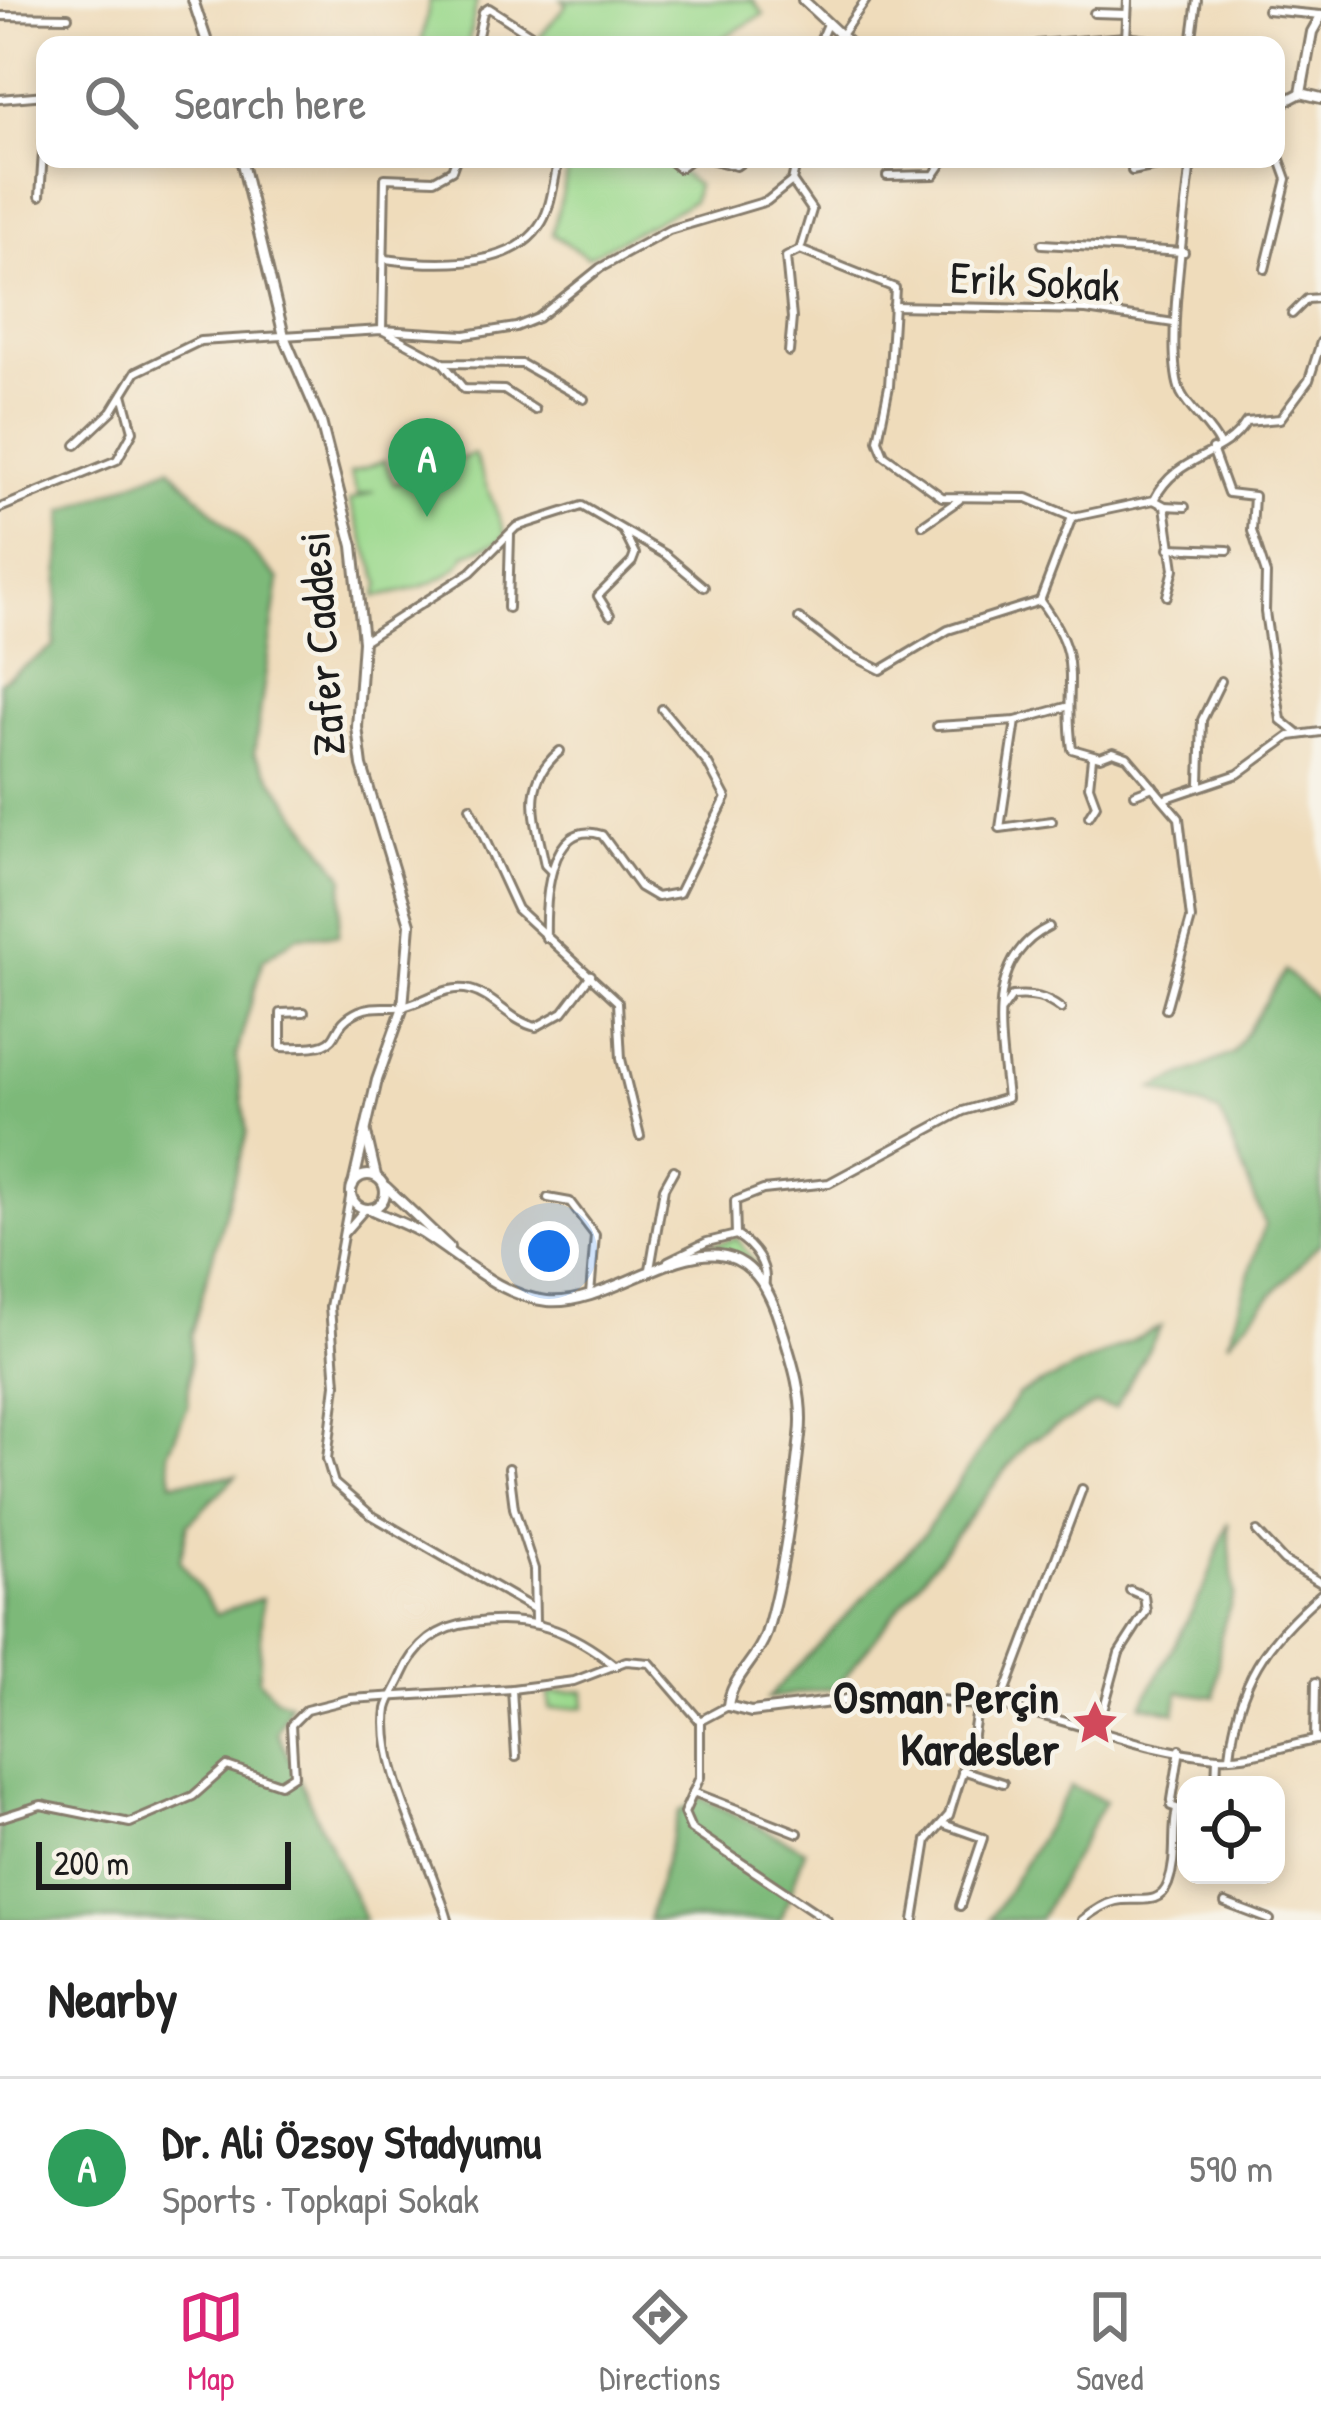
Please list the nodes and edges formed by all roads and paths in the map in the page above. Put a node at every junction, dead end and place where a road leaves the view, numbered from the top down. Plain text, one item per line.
1 (193, 0) edge
2 (802, 0) edge
3 (866, 0) edge
4 (1128, 0) edge
5 (1197, 0) edge
6 (1267, 10) dead end
7 (1094, 14) dead end
8 (1127, 14) junction
9 (1321, 15) edge
10 (0, 16) edge
11 (68, 17) dead end
12 (833, 29) junction
13 (205, 36) edge
14 (478, 36) edge
15 (533, 36) edge
16 (826, 36) edge
17 (841, 36) edge
18 (1126, 36) edge
19 (1191, 36) edge
20 (1306, 58) junction
21 (1321, 64) edge
22 (1301, 93) junction
23 (36, 96) edge
24 (1321, 98) edge
25 (0, 99) edge
26 (1285, 103) edge
27 (42, 168) edge
28 (244, 168) edge
29 (453, 168) edge
30 (557, 168) edge
31 (795, 168) edge
32 (939, 168) edge
33 (1146, 168) edge
34 (1189, 168) edge
35 (1283, 168) edge
36 (1132, 171) dead end
37 (887, 176) dead end
38 (792, 181) junction
39 (40, 196) dead end
40 (1042, 244) dead end
41 (800, 250) junction
42 (1184, 252) junction
43 (385, 259) junction
44 (1265, 269) dead end
45 (1321, 298) edge
46 (893, 306) junction
47 (1292, 314) dead end
48 (1174, 323) junction
49 (382, 330) junction
50 (284, 336) junction
51 (1321, 342) edge
52 (789, 352) dead end
53 (444, 363) junction
54 (123, 394) junction
55 (584, 399) dead end
56 (535, 410) dead end
57 (76, 445) dead end
58 (1216, 448) junction
59 (959, 500) junction
60 (1154, 500) junction
61 (1165, 506) junction
62 (1185, 507) dead end
63 (0, 508) edge
64 (1076, 517) junction
65 (923, 525) dead end
66 (622, 529) junction
67 (509, 535) junction
68 (1169, 548) junction
69 (1228, 550) dead end
70 (704, 587) dead end
71 (1167, 596) dead end
72 (1040, 601) junction
73 (508, 608) dead end
74 (610, 615) dead end
75 (799, 618) dead end
76 (363, 641) junction
77 (1221, 681) dead end
78 (1066, 707) junction
79 (662, 709) dead end
80 (1016, 721) junction
81 (937, 726) dead end
82 (1321, 732) edge
83 (1297, 733) junction
84 (560, 752) dead end
85 (1092, 756) junction
86 (1200, 783) junction
87 (1153, 787) junction
88 (1135, 794) dead end
89 (1167, 798) junction
90 (470, 807) dead end
91 (1089, 816) dead end
92 (1052, 821) dead end
93 (552, 872) junction
94 (1049, 928) dead end
95 (547, 938) junction
96 (591, 975) junction
97 (403, 1006) junction
98 (1061, 1009) dead end
99 (1166, 1009) dead end
100 (304, 1012) dead end
101 (1000, 1013) junction
102 (366, 1125) junction
103 (640, 1136) dead end
104 (674, 1170) dead end
105 (380, 1181) junction
106 (352, 1188) junction
107 (548, 1198) dead end
108 (368, 1209) junction
109 (736, 1235) junction
110 (342, 1241) junction
111 (454, 1253) junction
112 (666, 1263) junction
113 (650, 1269) junction
114 (764, 1287) junction
115 (590, 1295) junction
116 (509, 1468) dead end
117 (1082, 1489) dead end
118 (1257, 1532) dead end
119 (1321, 1583) edge
120 (1130, 1590) dead end
121 (1321, 1594) edge
122 (534, 1609) junction
123 (535, 1622) junction
124 (615, 1666) junction
125 (1316, 1682) dead end
126 (512, 1689) junction
127 (394, 1696) junction
128 (978, 1703) junction
129 (728, 1706) junction
130 (1000, 1706) junction
131 (700, 1721) junction
132 (1097, 1733) junction
133 (1318, 1739) edge
134 (1180, 1750) junction
135 (1230, 1756) junction
136 (516, 1757) dead end
137 (1217, 1757) junction
138 (962, 1770) junction
139 (1179, 1776) edge
140 (1216, 1776) edge
141 (1003, 1783) dead end
142 (693, 1792) junction
143 (0, 1818) edge
144 (1177, 1820) edge
145 (945, 1824) junction
146 (798, 1833) dead end
147 (1173, 1862) junction
148 (1177, 1863) edge
149 (1225, 1903) dead end
150 (960, 1906) dead end
151 (448, 1920) edge
152 (827, 1920) edge
153 (914, 1920) edge
154 (1082, 1920) edge
155 (1270, 1920) edge

1 - 13 street
2 - 12 street
3 - 12 street
4 - 8 street
5 - 19 street
6 - 9 street
7 - 8 street
8 - 18 street
9 - 20 street
10 - 11 street
12 - 16 street
12 - 17 street
14 - 15 street
20 - 21 street
20 - 22 street
22 - 24 street
22 - 26 street
23 - 25 street
27 - 39 street
28 - 50 street, Zafer Caddesi
29 - 43 street
30 - 43 street
31 - 38 street
32 - 37 street
33 - 36 street
34 - 42 street
35 - 44 street
38 - 41 street
38 - 49 street
40 - 42 street
41 - 46 street
41 - 52 street
42 - 48 street
43 - 49 street
45 - 47 street
46 - 48 street, Erik Sokak
46 - 59 street
48 - 58 street
49 - 50 street
49 - 53 street
50 - 54 street
50 - 76 street, Zafer Caddesi
51 - 58 street
53 - 55 street
53 - 56 street
54 - 57 street
54 - 63 street
58 - 60 street
58 - 83 street
59 - 64 street
59 - 65 street
60 - 61 street
60 - 64 street
61 - 62 street
61 - 68 street
64 - 72 street
66 - 67 street
66 - 70 street
66 - 74 street
67 - 73 street
67 - 76 street
68 - 69 street
68 - 71 street
72 - 75 street
72 - 78 street
76 - 97 street, Zafer Caddesi
77 - 86 street
78 - 80 street
78 - 85 street
79 - 93 street
80 - 81 street
80 - 92 street
82 - 83 street
83 - 86 street
84 - 93 street
85 - 87 street
85 - 91 street
86 - 89 street
87 - 88 street
87 - 89 street
89 - 99 street
90 - 95 street
93 - 95 street
94 - 101 street
95 - 96 street
96 - 97 street
96 - 103 street
97 - 100 street
97 - 102 street, Zafer Caddesi
98 - 101 street
101 - 109 street
102 - 105 street, Zafer Caddesi
102 - 106 street, Zafer Caddesi
104 - 113 street
105 - 106 street
105 - 108 street
105 - 111 street
106 - 108 street
106 - 110 street, Zafer Caddesi
107 - 115 street
108 - 110 street
108 - 111 street
109 - 112 street
109 - 114 street
110 - 122 street, Zafer Caddesi
111 - 115 street
112 - 113 street
112 - 114 street
113 - 115 street
114 - 129 street
116 - 122 street
117 - 130 street
118 - 119 street
120 - 132 street
121 - 135 street
122 - 123 street
123 - 124 street
123 - 127 street
124 - 126 street
124 - 131 street
125 - 133 street
126 - 127 street
126 - 136 street
127 - 143 street
127 - 151 street
128 - 129 street
128 - 130 street
128 - 138 street
129 - 131 street
130 - 132 street
131 - 142 street
132 - 134 street
133 - 135 street
134 - 137 street
134 - 139 street
135 - 137 street
137 - 140 street
138 - 141 street
138 - 145 street
142 - 146 street
142 - 152 street
144 - 147 street
145 - 150 street
145 - 153 street
147 - 148 street
147 - 154 street
149 - 155 street

